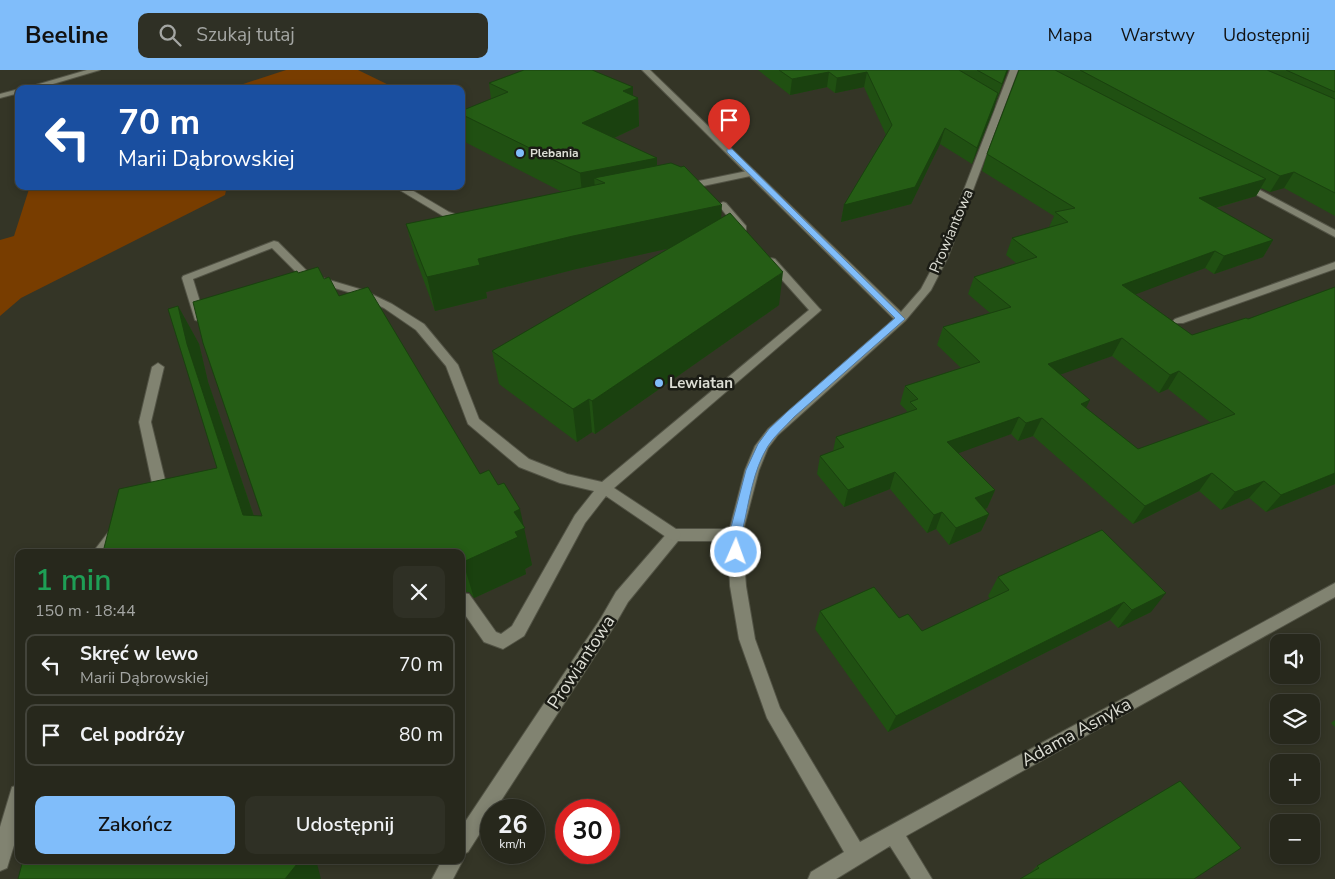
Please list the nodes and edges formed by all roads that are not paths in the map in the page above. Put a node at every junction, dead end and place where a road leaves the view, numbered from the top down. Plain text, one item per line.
1 (96, 70) edge
2 (646, 70) edge
3 (1014, 70) edge
4 (41, 85) edge
5 (15, 92) edge
6 (0, 96) edge
7 (752, 172) junction
8 (1230, 177) edge
9 (674, 189) edge
10 (405, 190) edge
11 (723, 205) edge
12 (474, 221) edge
13 (1335, 234) edge
14 (749, 235) edge
15 (762, 250) edge
16 (1335, 265) edge
17 (306, 276) junction
18 (290, 281) edge
19 (901, 319) junction
20 (203, 320) edge
21 (1179, 321) dead end
22 (158, 367) dead end
23 (177, 482) edge
24 (159, 484) junction
25 (604, 488) junction
26 (141, 504) edge
27 (124, 524) edge
28 (674, 535) junction
29 (735, 535) junction
30 (103, 549) edge
31 (1335, 589) edge
32 (465, 602) edge
33 (15, 808) edge
34 (893, 833) junction
35 (465, 836) edge
36 (856, 855) junction
37 (0, 861) edge
38 (451, 864) edge
39 (442, 879) edge
40 (818, 879) edge
41 (922, 879) edge

1 - 4 street
2 - 7 street
3 - 19 street, Prowiantowa
5 - 6 street
7 - 9 street
7 - 19 street
8 - 13 street
10 - 12 street
11 - 14 street
15 - 25 street
16 - 21 street
17 - 18 street
17 - 20 street
17 - 25 street
19 - 29 street, Prowiantowa
22 - 24 street
23 - 24 street
24 - 26 street
25 - 28 street
25 - 32 street
27 - 30 street
28 - 29 street
28 - 35 street, Prowiantowa
29 - 36 street, Prowiantowa
31 - 34 street, Adama Asnyka
33 - 37 street
34 - 36 street, Adama Asnyka
34 - 41 street
36 - 40 street, Adama Asnyka
38 - 39 street

